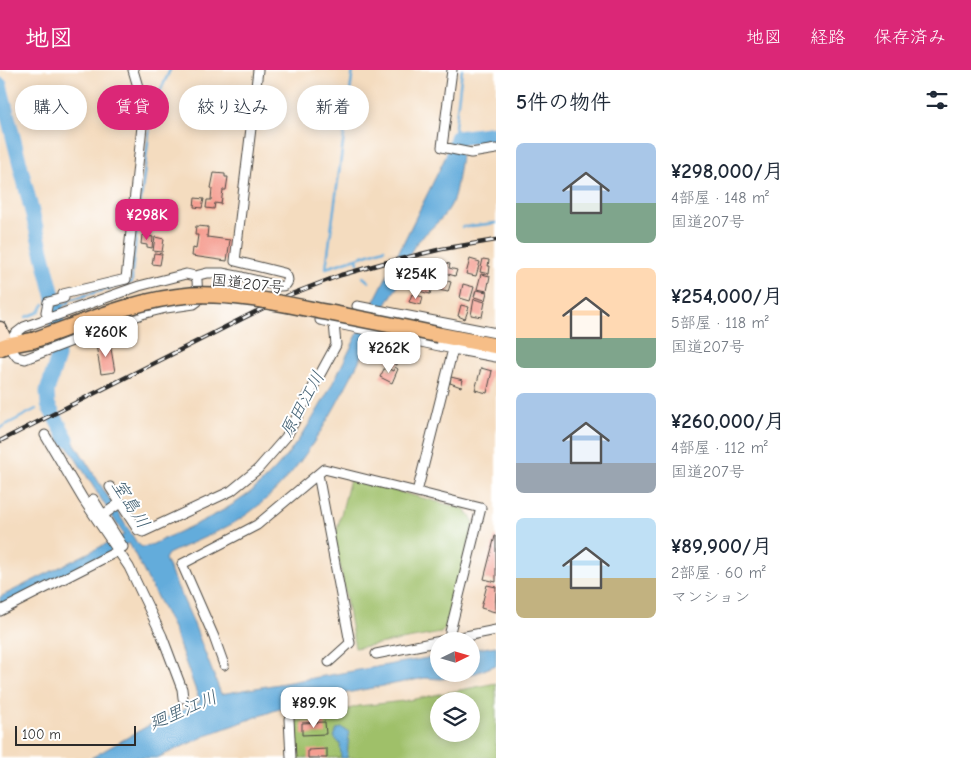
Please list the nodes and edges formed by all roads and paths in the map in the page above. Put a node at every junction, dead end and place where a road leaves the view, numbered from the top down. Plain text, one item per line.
1 (133, 70) edge
2 (258, 70) edge
3 (452, 70) edge
4 (496, 149) edge
5 (195, 276) junction
6 (357, 306) dead end
7 (48, 318) junction
8 (320, 320) dead end
9 (334, 323) junction
10 (0, 328) edge
11 (496, 333) edge
12 (4, 346) edge
13 (496, 346) edge
14 (453, 349) junction
15 (496, 357) edge
16 (45, 435) dead end
17 (318, 474) junction
18 (110, 487) dead end
19 (416, 492) junction
20 (93, 499) dead end
21 (120, 503) junction
22 (103, 515) junction
23 (114, 538) junction
24 (121, 549) junction
25 (0, 611) edge
26 (496, 630) edge
27 (450, 632) edge
28 (480, 633) edge
29 (430, 642) edge
30 (376, 654) dead end
31 (329, 662) dead end
32 (224, 665) dead end
33 (182, 698) dead end
34 (290, 719) dead end
35 (291, 758) edge

1 - 7 street
2 - 5 street
3 - 4 street
5 - 7 street
5 - 12 street
6 - 11 street
7 - 12 street
8 - 9 street
9 - 14 street
9 - 21 street
10 - 12 main road
12 - 13 highway, 国道207号, bridge
14 - 15 street
14 - 19 street
16 - 23 street
17 - 19 street
17 - 31 street
17 - 32 street
18 - 21 street
19 - 27 street
20 - 22 street
21 - 22 street
22 - 23 street
23 - 24 street
24 - 25 street
24 - 33 street
26 - 28 street
29 - 30 street
34 - 35 street

